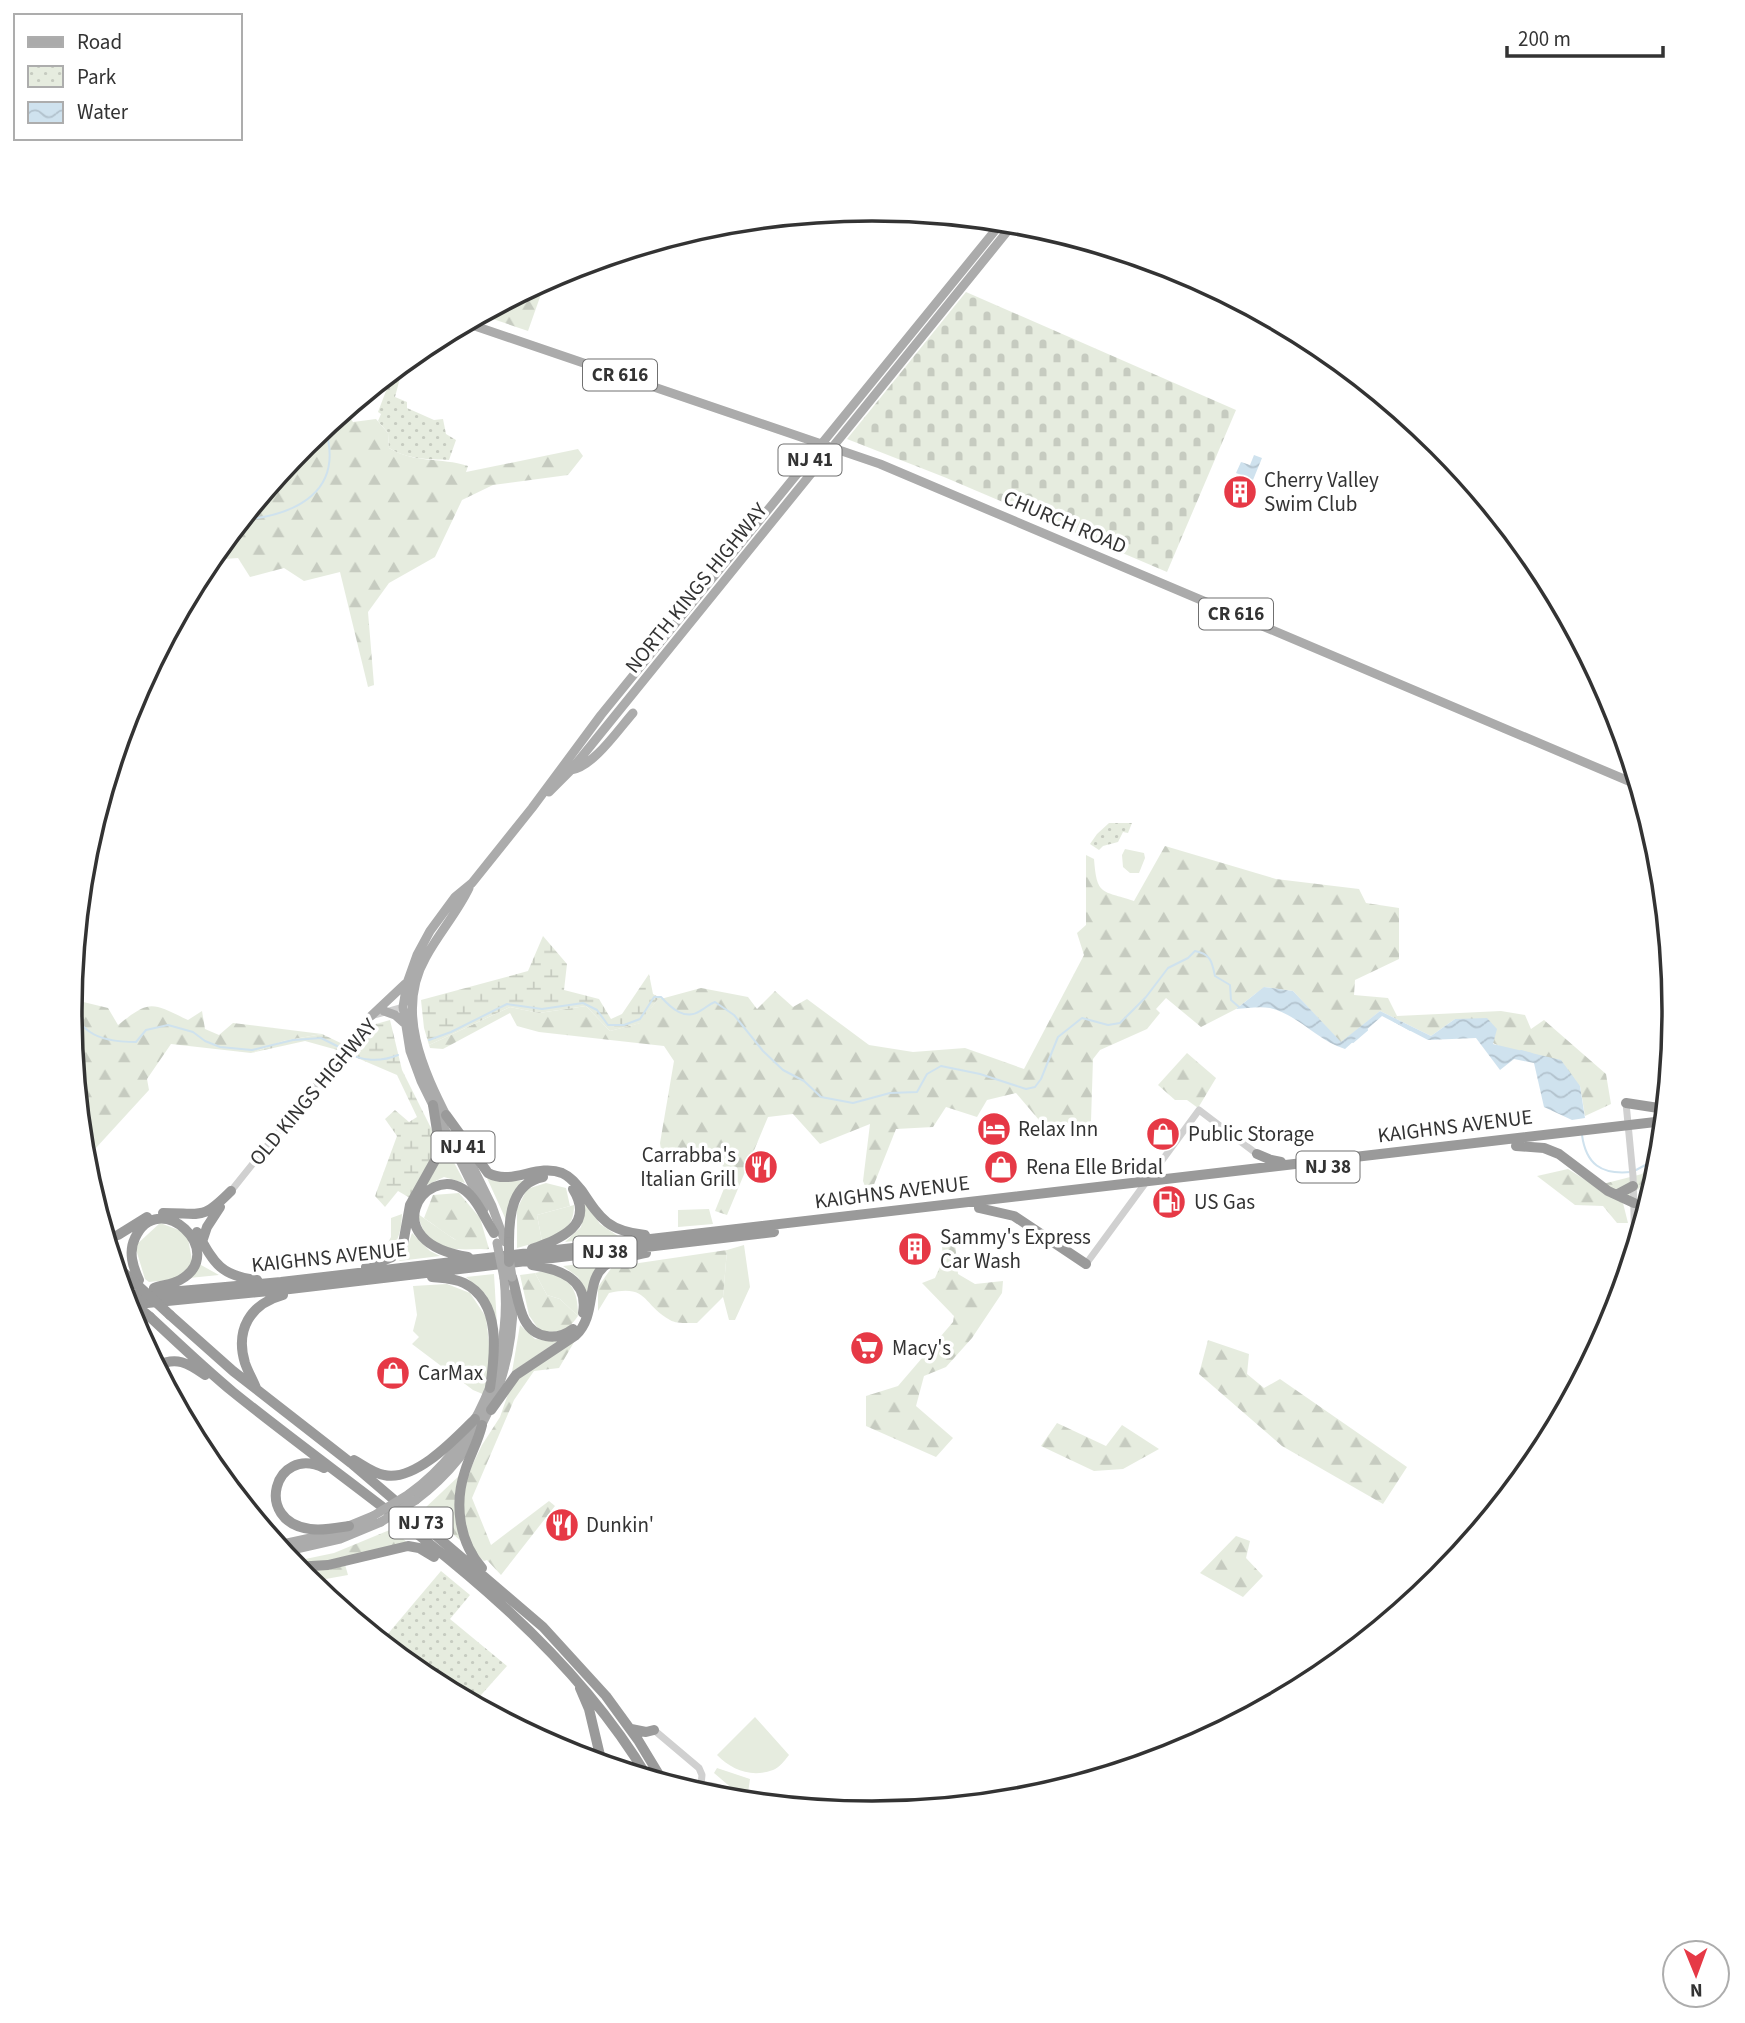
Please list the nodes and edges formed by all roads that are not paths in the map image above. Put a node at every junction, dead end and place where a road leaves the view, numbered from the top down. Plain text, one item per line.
1 (995, 231) edge
2 (1006, 233) edge
3 (477, 327) edge
4 (822, 445) junction
5 (832, 448) junction
6 (634, 713) dead end
7 (588, 763) junction
8 (571, 770) junction
9 (589, 774) dead end
10 (1628, 780) edge
11 (533, 808) junction
12 (472, 883) junction
13 (407, 983) junction
14 (403, 1007) junction
15 (384, 1011) junction
16 (371, 1016) junction
17 (404, 1023) junction
18 (415, 1052) junction
19 (1626, 1103) joint
20 (433, 1105) junction
21 (1657, 1108) edge
22 (446, 1115) junction
23 (1655, 1123) edge
24 (1654, 1128) edge
25 (1628, 1129) junction
26 (1582, 1134) junction
27 (1516, 1146) junction
28 (1257, 1154) joint
29 (1309, 1163) junction
30 (1633, 1181) junction
31 (1143, 1185) junction
32 (231, 1191) junction
33 (1618, 1194) junction
34 (1634, 1203) junction
35 (979, 1208) junction
36 (170, 1213) junction
37 (1634, 1221) edge
38 (115, 1236) edge
39 (669, 1237) junction
40 (501, 1240) junction
41 (202, 1242) junction
42 (692, 1242) junction
43 (481, 1259) junction
44 (515, 1260) junction
45 (1086, 1264) joint
46 (127, 1273) edge
47 (356, 1273) junction
48 (412, 1275) junction
49 (508, 1277) junction
50 (136, 1280) junction
51 (286, 1286) junction
52 (136, 1297) edge
53 (136, 1299) edge
54 (137, 1300) edge
55 (148, 1300) junction
56 (143, 1316) edge
57 (145, 1318) junction
58 (145, 1321) edge
59 (165, 1363) edge
60 (489, 1388) junction
61 (231, 1390) junction
62 (257, 1391) junction
63 (491, 1410) junction
64 (479, 1422) junction
65 (324, 1441) junction
66 (349, 1482) junction
67 (377, 1519) junction
68 (349, 1526) junction
69 (288, 1543) edge
70 (294, 1549) edge
71 (310, 1566) edge
72 (482, 1589) junction
73 (518, 1605) junction
74 (576, 1679) junction
75 (631, 1729) junction
76 (653, 1730) junction
77 (646, 1752) junction
78 (599, 1753) edge
79 (641, 1767) edge
80 (658, 1772) edge
81 (701, 1783) edge

1 - 4 main road, NORTH KINGS HIGHWAY / NJ 41
2 - 5 main road, NORTH KINGS HIGHWAY / NJ 41
3 - 4 main road, CHURCH ROAD / CR 616
4 - 5 main road, CHURCH ROAD / CR 616
4 - 11 main road, NORTH KINGS HIGHWAY / NJ 41
5 - 8 main road, NORTH KINGS HIGHWAY / NJ 41
5 - 10 main road, CHURCH ROAD / CR 616
6 - 7 main road
7 - 8 main road
7 - 9 main road
8 - 11 main road, NORTH KINGS HIGHWAY / NJ 41
11 - 12 main road, NORTH KINGS HIGHWAY / NJ 41
12 - 13 main road, NORTH KINGS HIGHWAY / NJ 41
12 - 18 main road, NORTH KINGS HIGHWAY / NJ 41
13 - 14 main road, NORTH KINGS HIGHWAY / NJ 41
13 - 16 main road
14 - 15 street, OLD KINGS HIGHWAY
14 - 17 main road, NORTH KINGS HIGHWAY / NJ 41
15 - 16 street, OLD KINGS HIGHWAY
15 - 17 main road
16 - 32 street, OLD KINGS HIGHWAY
17 - 18 main road, NORTH KINGS HIGHWAY / NJ 41
18 - 20 main road, NJ 41
18 - 22 main road, NJ 41
19 - 21 highway
19 - 25 street
20 - 40 main road, NJ 41
20 - 47 highway
22 - 39 highway
22 - 40 main road, NJ 41
23 - 25 highway, KAIGHNS AVENUE / NJ 38
24 - 25 highway, KAIGHNS AVENUE / NJ 38
25 - 26 highway, KAIGHNS AVENUE / NJ 38
25 - 30 street
26 - 27 highway, KAIGHNS AVENUE / NJ 38
26 - 29 highway, KAIGHNS AVENUE / NJ 38
27 - 31 highway, KAIGHNS AVENUE / NJ 38
27 - 33 highway
28 - 29 highway
28 - 31 street
29 - 31 highway, KAIGHNS AVENUE / NJ 38
30 - 33 highway
30 - 34 street
31 - 35 highway, KAIGHNS AVENUE / NJ 38
31 - 39 highway, KAIGHNS AVENUE / NJ 38
31 - 45 street
32 - 36 highway
32 - 41 highway
33 - 34 highway
34 - 37 street
35 - 42 highway, KAIGHNS AVENUE / NJ 38
35 - 45 highway
36 - 38 highway
36 - 41 highway
39 - 44 highway, KAIGHNS AVENUE / NJ 38
40 - 43 highway
40 - 44 highway, bridge
40 - 44 highway
40 - 49 main road, NJ 41, bridge
41 - 51 highway
42 - 44 highway, KAIGHNS AVENUE / NJ 38
42 - 63 highway
43 - 44 highway, KAIGHNS AVENUE / NJ 38
43 - 47 highway, KAIGHNS AVENUE / NJ 38
44 - 48 highway, KAIGHNS AVENUE / NJ 38
44 - 49 main road, NJ 41, bridge
44 - 49 highway
46 - 50 highway
47 - 51 highway, KAIGHNS AVENUE / NJ 38
48 - 51 highway, KAIGHNS AVENUE / NJ 38
48 - 60 highway
49 - 60 main road, NJ 41
49 - 63 main road, NJ 41
50 - 52 highway
50 - 55 highway, bridge
51 - 53 highway, KAIGHNS AVENUE / NJ 38
51 - 55 highway, KAIGHNS AVENUE / NJ 38
51 - 62 highway
54 - 55 highway, KAIGHNS AVENUE
55 - 62 highway, NJ 73, bridge
56 - 57 highway, bridge
57 - 58 highway
57 - 61 highway, NJ 73
59 - 61 highway
60 - 64 main road, NJ 41
61 - 66 highway, NJ 73
62 - 65 highway, NJ 73
63 - 64 main road, NJ 41
64 - 65 highway
64 - 67 main road, NJ 41, bridge
64 - 73 highway
65 - 73 highway, NJ 73
66 - 68 highway
66 - 72 highway, NJ 73
67 - 68 main road, NJ 41
67 - 70 main road, NJ 41
68 - 69 main road, NJ 41
71 - 72 highway
72 - 74 highway, NJ 73
73 - 75 highway, NJ 73
74 - 78 highway
74 - 79 highway, NJ 73
75 - 76 highway
75 - 77 highway, NJ 73
76 - 77 highway
76 - 81 street
77 - 80 highway, NJ 73

